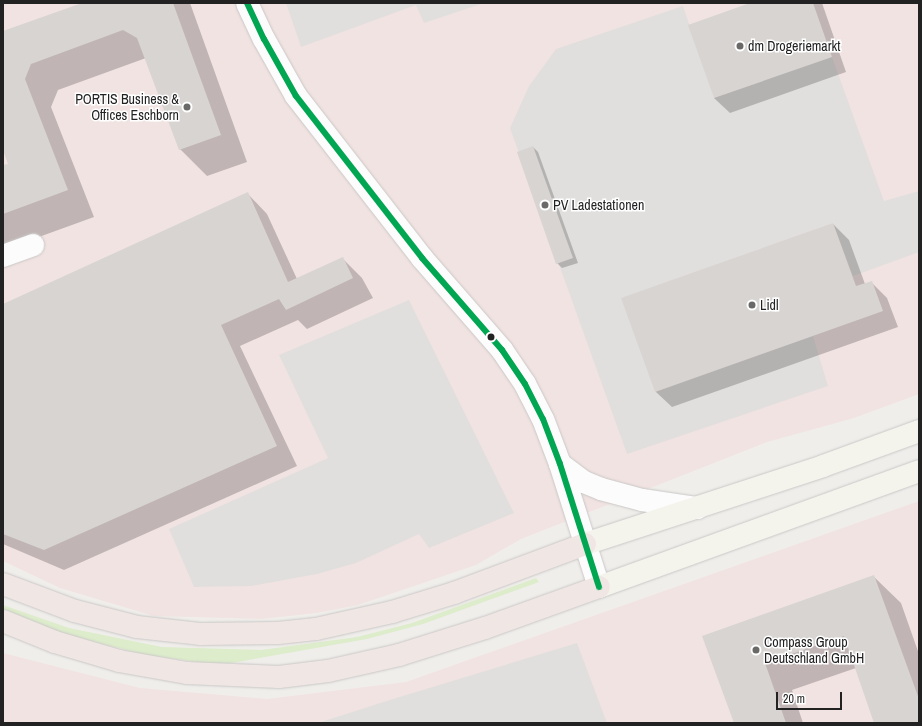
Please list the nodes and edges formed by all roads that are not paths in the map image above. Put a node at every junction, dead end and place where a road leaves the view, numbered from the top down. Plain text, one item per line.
1 (247, 3) edge
2 (33, 245) dead end
3 (3, 256) edge
4 (919, 431) edge
5 (560, 464) junction
6 (919, 470) edge
7 (697, 508) junction
8 (585, 544) junction
9 (3, 584) edge
10 (599, 587) junction
11 (3, 621) edge
12 (3, 631) edge
13 (55, 642) junction

1 - 5 street
2 - 3 street
4 - 7 main road
5 - 7 street
5 - 8 street
6 - 10 main road
7 - 8 main road
8 - 9 highway
8 - 10 street
10 - 13 highway
11 - 13 highway
12 - 13 highway

